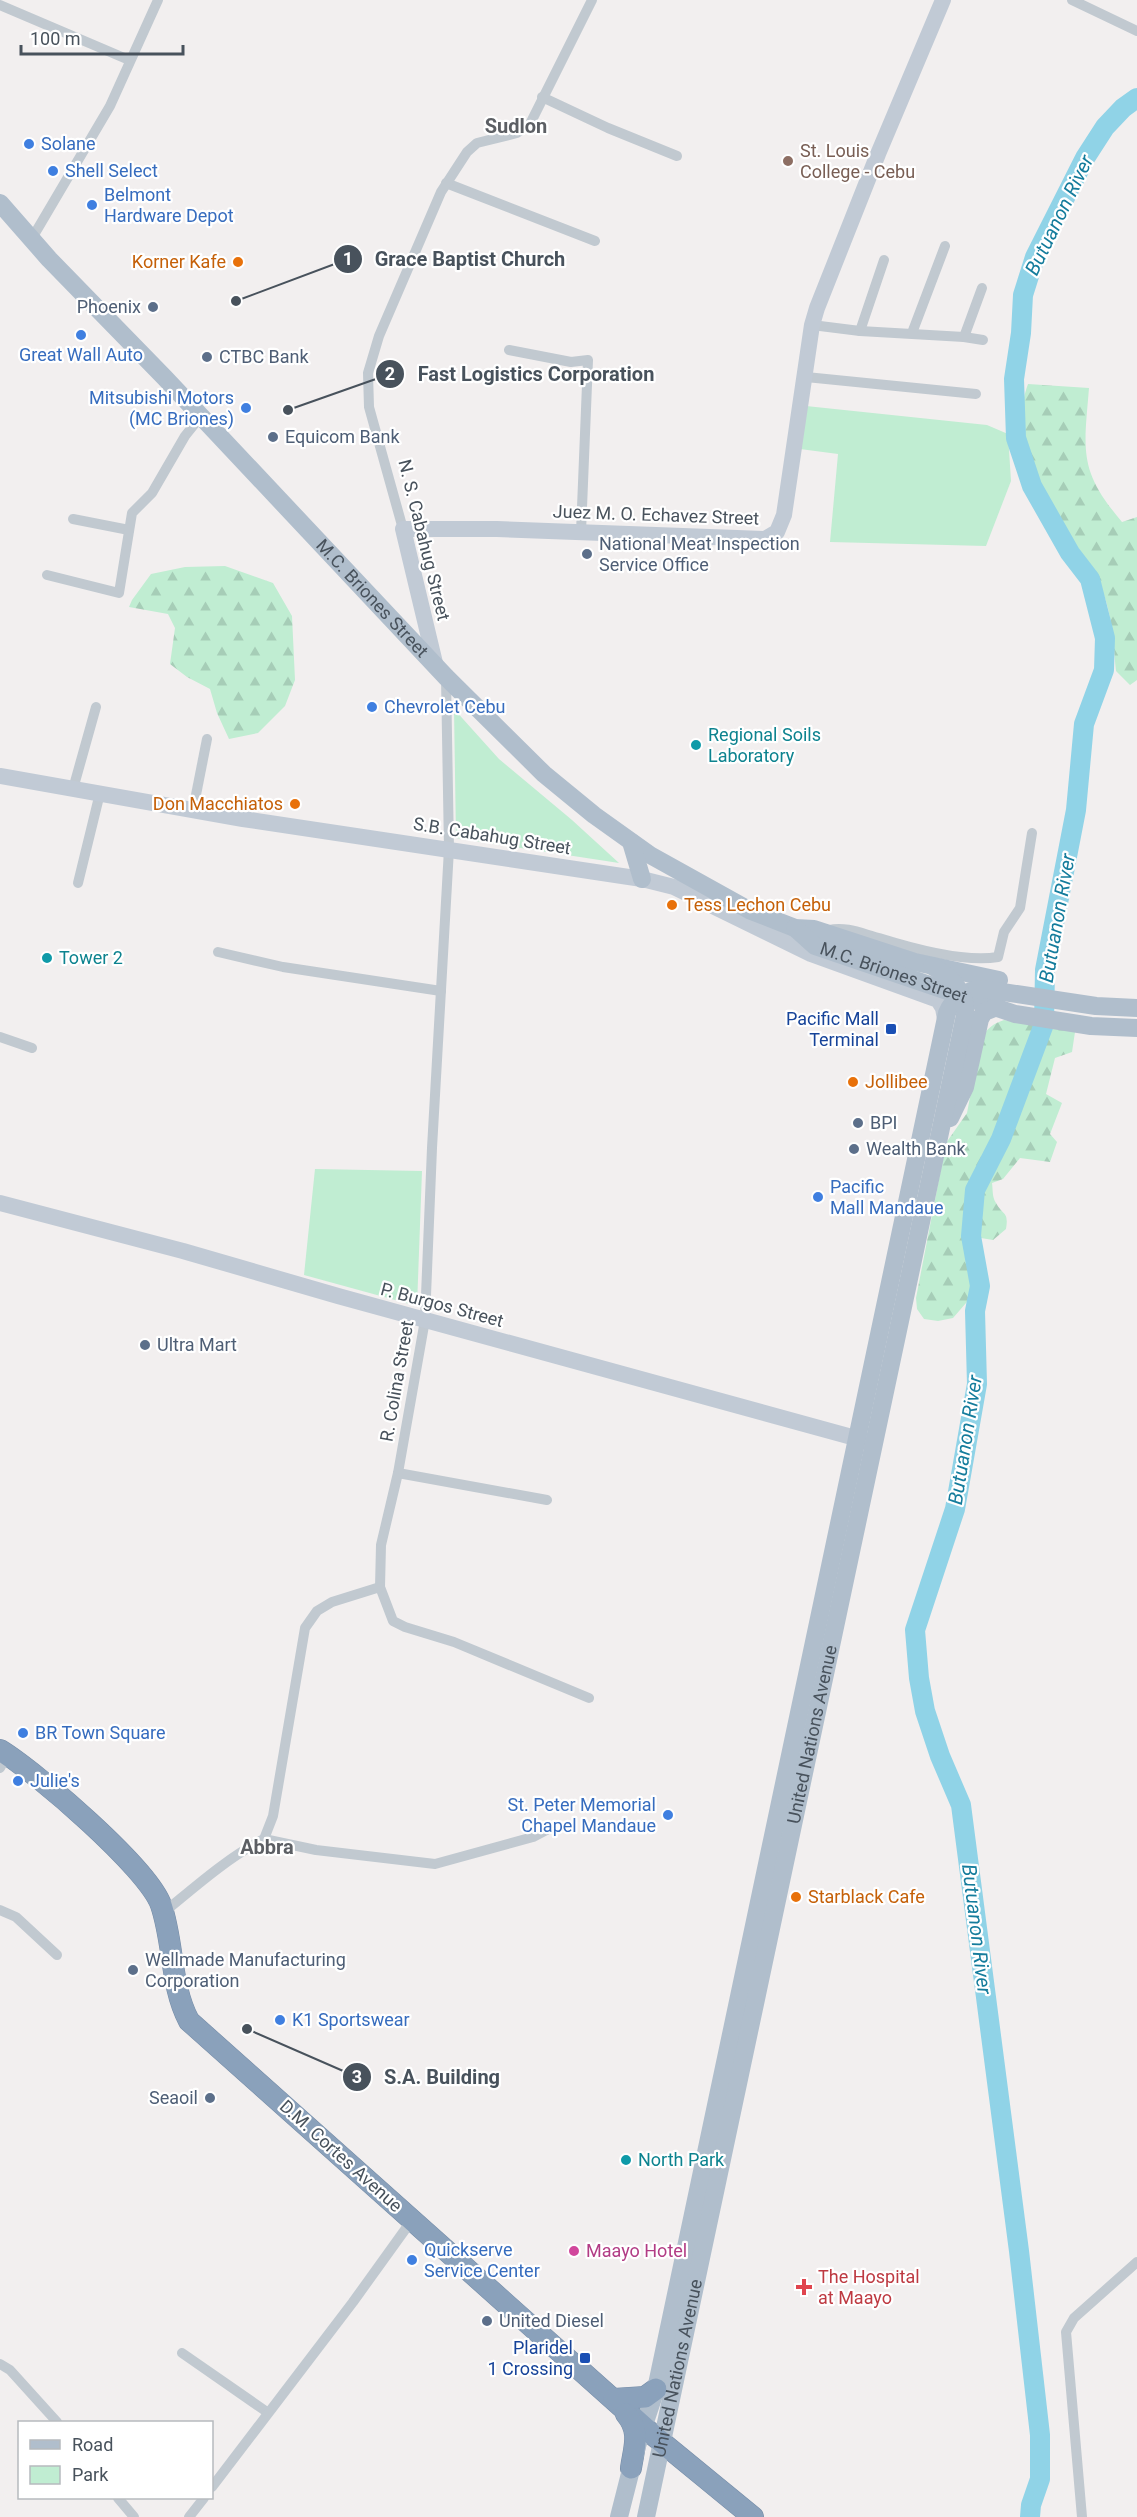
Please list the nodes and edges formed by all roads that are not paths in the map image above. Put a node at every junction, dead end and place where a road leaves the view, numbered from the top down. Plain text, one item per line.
1 (158, 0) edge
2 (592, 0) edge
3 (943, 0) edge
4 (1072, 0) edge
5 (0, 5) edge
6 (1137, 31) edge
7 (129, 60) junction
8 (542, 97) junction
9 (677, 156) dead end
10 (446, 183) junction
11 (0, 203) edge
12 (31, 240) junction
13 (595, 241) dead end
14 (945, 246) dead end
15 (884, 260) dead end
16 (982, 288) dead end
17 (812, 325) junction
18 (860, 331) junction
19 (912, 333) junction
20 (964, 337) junction
21 (983, 340) dead end
22 (509, 350) dead end
23 (806, 377) junction
24 (976, 394) dead end
25 (201, 416) junction
26 (73, 519) dead end
27 (403, 529) junction
28 (129, 530) junction
29 (581, 532) junction
30 (47, 575) dead end
31 (441, 672) junction
32 (96, 707) dead end
33 (207, 739) dead end
34 (0, 776) edge
35 (73, 789) junction
36 (100, 793) junction
37 (193, 810) junction
38 (1032, 833) dead end
39 (631, 842) junction
40 (449, 849) junction
41 (642, 879) junction
42 (78, 883) dead end
43 (795, 928) junction
44 (822, 932) junction
45 (218, 952) dead end
46 (932, 966) junction
47 (1019, 989) junction
48 (441, 991) junction
49 (962, 994) junction
50 (1083, 999) junction
51 (1137, 999) edge
52 (997, 1007) junction
53 (1137, 1008) edge
54 (945, 1019) junction
55 (1137, 1028) edge
56 (0, 1037) edge
57 (32, 1048) dead end
58 (938, 1144) junction
59 (0, 1203) edge
60 (425, 1320) junction
61 (865, 1441) junction
62 (398, 1473) junction
63 (547, 1500) dead end
64 (380, 1587) junction
65 (589, 1698) dead end
66 (2, 1758) edge
67 (552, 1827) dead end
68 (264, 1839) junction
69 (0, 1910) edge
70 (163, 1912) junction
71 (57, 1954) dead end
72 (412, 2220) junction
73 (1137, 2262) edge
74 (182, 2353) dead end
75 (0, 2364) edge
76 (656, 2389) junction
77 (615, 2399) junction
78 (267, 2412) junction
79 (56, 2421) edge
80 (643, 2427) junction
81 (663, 2444) junction
82 (631, 2468) junction
83 (213, 2486) edge
84 (119, 2499) edge
85 (203, 2499) edge
86 (134, 2517) edge
87 (189, 2517) edge
88 (619, 2517) edge
89 (646, 2517) edge
90 (753, 2517) edge
91 (1082, 2517) edge

1 - 7 street
2 - 8 street, N. S. Cabahug Street
3 - 17 street, Juez M. O. Echavez Street
4 - 6 street
5 - 7 street
7 - 12 street
8 - 9 street
8 - 10 street, N. S. Cabahug Street
10 - 13 street
10 - 27 street, N. S. Cabahug Street
11 - 12 main road, M.C. Briones Street
12 - 25 main road, M.C. Briones Street
14 - 19 street
15 - 18 street
16 - 20 street
17 - 18 street
17 - 23 street, Juez M. O. Echavez Street
18 - 19 street
19 - 20 street
20 - 21 street
22 - 29 street
23 - 24 street
23 - 29 street, Juez M. O. Echavez Street
25 - 28 street
25 - 31 main road, M.C. Briones Street
26 - 28 street
27 - 29 street, Juez M. O. Echavez Street
27 - 31 street, N. S. Cabahug Street
28 - 30 street
31 - 39 main road, M.C. Briones Street
31 - 40 street, R. Colina Street
32 - 35 street
33 - 37 street
34 - 35 street, S.B. Cabahug Street
35 - 36 street, S.B. Cabahug Street
36 - 37 street, S.B. Cabahug Street
36 - 42 street
37 - 40 street, S.B. Cabahug Street
38 - 44 street
39 - 41 main road
39 - 43 main road, M.C. Briones Street
40 - 41 street, S.B. Cabahug Street
40 - 48 street, R. Colina Street
41 - 54 street, S.B. Cabahug Street
43 - 44 main road, M.C. Briones Street
43 - 49 main road, M.C. Briones Street
44 - 46 main road, M.C. Briones Street
45 - 48 street
46 - 47 main road, M.C. Briones Street
46 - 49 main road
47 - 49 main road
47 - 50 main road
48 - 60 street, R. Colina Street
49 - 52 main road, M.C. Briones Street
49 - 54 main road
49 - 58 main road, United Nations Avenue
50 - 51 main road
50 - 53 main road
52 - 55 main road, M.C. Briones Street
52 - 58 main road
54 - 61 main road, United Nations Avenue
56 - 57 street
58 - 61 main road, United Nations Avenue
59 - 60 street, P. Burgos Street
60 - 61 street, P. Burgos Street
60 - 62 street, R. Colina Street
61 - 76 main road, United Nations Avenue
61 - 81 main road, United Nations Avenue
62 - 63 street
62 - 64 street, R. Colina Street
64 - 65 street
64 - 68 street
66 - 70 highway, D.M. Cortes Avenue
67 - 68 street
68 - 70 street
69 - 71 street
70 - 72 highway, D.M. Cortes Avenue
72 - 77 highway, D.M. Cortes Avenue
72 - 78 street
73 - 91 street
74 - 78 street
75 - 79 street
76 - 77 highway
76 - 80 main road, United Nations Avenue
77 - 80 highway, D.M. Cortes Avenue
77 - 82 highway
78 - 83 street
80 - 81 highway, D.M. Cortes Avenue
80 - 82 main road, United Nations Avenue
81 - 89 main road, United Nations Avenue
81 - 90 highway, D.M. Cortes Avenue
82 - 88 main road, United Nations Avenue
84 - 86 street
85 - 87 street

